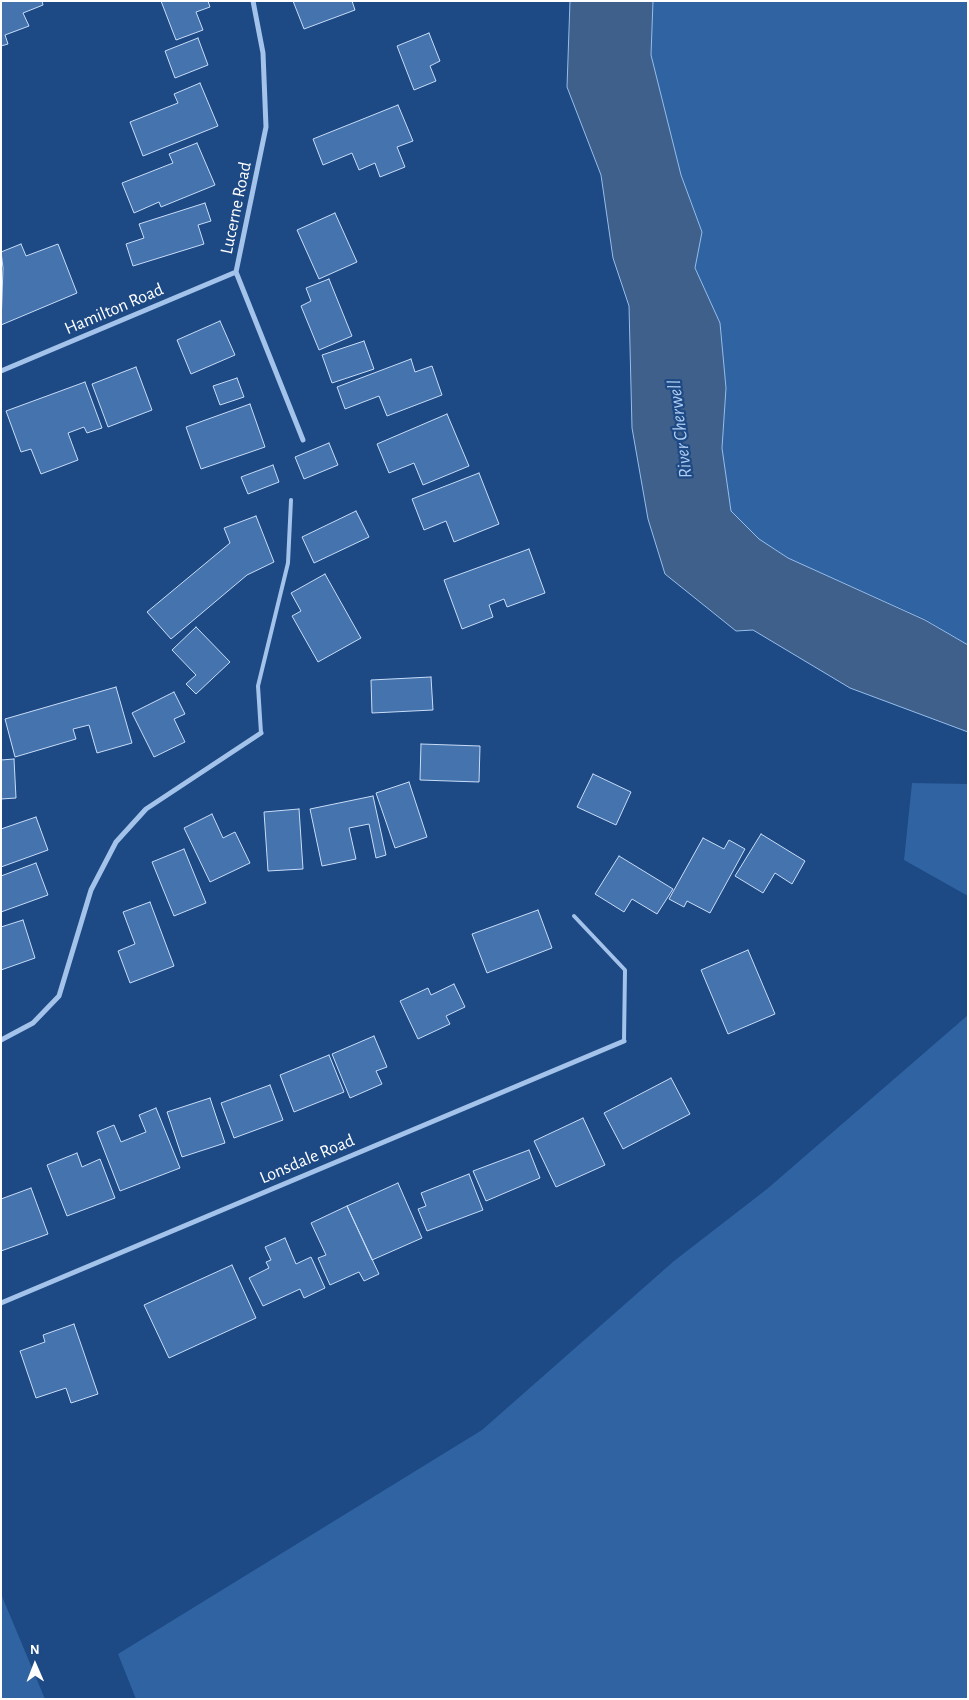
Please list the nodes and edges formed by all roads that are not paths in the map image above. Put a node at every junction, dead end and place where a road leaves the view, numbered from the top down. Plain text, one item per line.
1 (253, 1) edge
2 (236, 272) junction
3 (1, 371) edge
4 (303, 440) dead end
5 (291, 500) dead end
6 (260, 733) joint
7 (574, 916) dead end
8 (1, 1040) edge
9 (624, 1041) joint
10 (1, 1303) edge

1 - 2 street, Lucerne Road
2 - 3 street, Hamilton Road
2 - 4 street, Lucerne Road
5 - 6 lane
6 - 8 street
7 - 9 lane
9 - 10 street, Lonsdale Road

